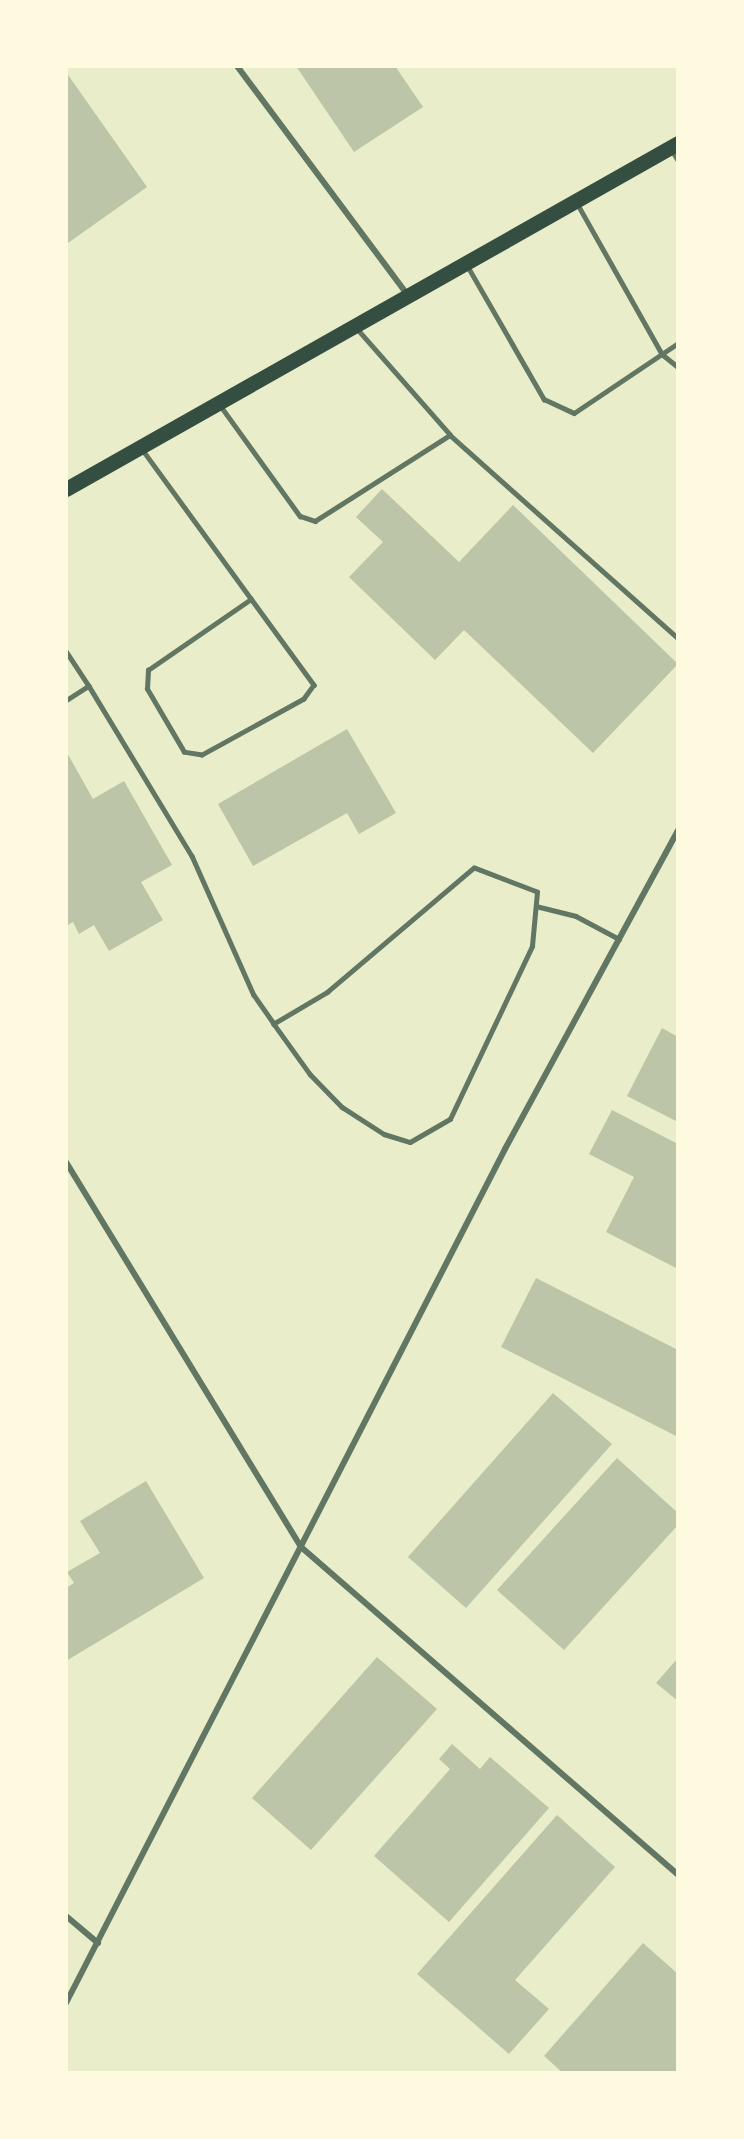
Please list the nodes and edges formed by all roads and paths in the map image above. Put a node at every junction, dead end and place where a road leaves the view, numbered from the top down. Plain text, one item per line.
1 (237, 66) edge
2 (675, 150) edge
3 (575, 201) junction
4 (466, 262) junction
5 (408, 296) junction
6 (354, 326) junction
7 (678, 343) edge
8 (662, 354) junction
9 (678, 367) edge
10 (218, 403) junction
11 (450, 435) junction
12 (141, 447) junction
13 (66, 489) edge
14 (251, 599) junction
15 (678, 638) edge
16 (66, 651) edge
17 (90, 686) junction
18 (66, 701) edge
19 (678, 830) edge
20 (536, 906) junction
21 (619, 939) junction
22 (274, 1024) junction
23 (66, 1162) edge
24 (301, 1547) junction
25 (678, 1875) edge
26 (66, 1916) edge
27 (98, 1943) junction
28 (66, 2003) edge

1 - 5 street
2 - 3 main road
3 - 4 main road
3 - 8 lane
4 - 5 main road
4 - 8 lane
5 - 6 main road
6 - 10 main road
6 - 11 lane
7 - 8 lane
8 - 9 lane
10 - 11 lane
10 - 12 main road
11 - 15 lane
12 - 13 main road
12 - 14 lane
14 - 14 lane
16 - 17 lane
17 - 18 lane
17 - 22 lane
19 - 21 street
20 - 21 lane
20 - 22 lane
20 - 22 lane
21 - 24 street
23 - 24 street
24 - 25 street
24 - 27 street
26 - 27 street
27 - 28 street

